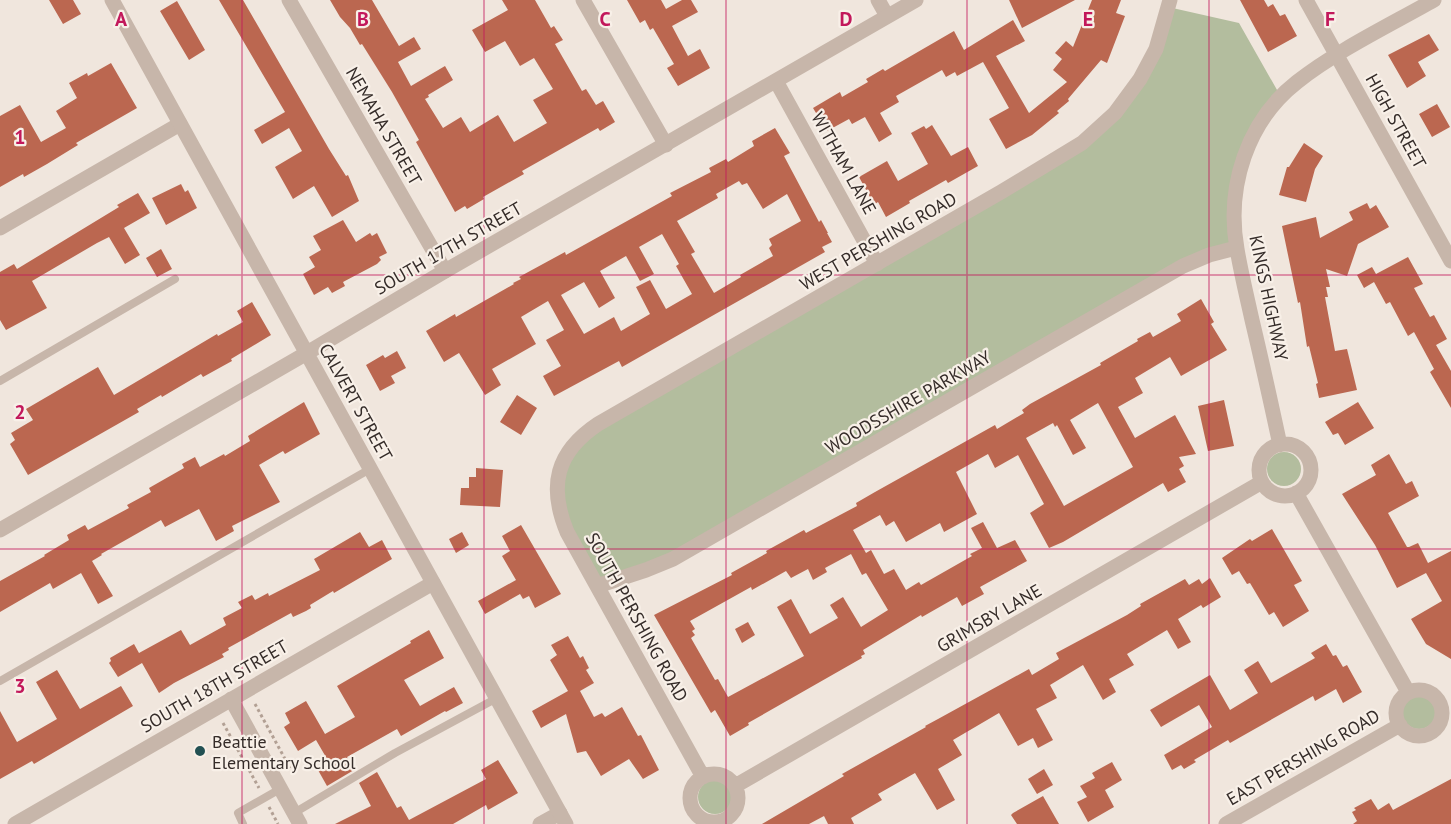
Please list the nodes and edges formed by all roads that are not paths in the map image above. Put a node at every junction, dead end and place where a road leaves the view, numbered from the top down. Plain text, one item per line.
1 (112, 0) edge
2 (289, 0) edge
3 (583, 0) edge
4 (878, 0) edge
5 (916, 0) edge
6 (1170, 0) edge
7 (1306, 0) edge
8 (1434, 0) edge
9 (887, 16) junction
10 (1338, 56) junction
11 (776, 81) junction
12 (180, 124) junction
13 (666, 145) junction
14 (0, 228) edge
15 (1236, 248) junction
16 (1451, 261) edge
17 (877, 264) junction
18 (445, 272) junction
19 (175, 279) dead end
20 (307, 353) junction
21 (0, 381) edge
22 (1280, 445) junction
23 (370, 469) junction
24 (559, 471) joint
25 (1262, 482) junction
26 (1296, 493) junction
27 (0, 530) edge
28 (433, 583) junction
29 (597, 586) junction
30 (0, 681) edge
31 (1408, 692) junction
32 (497, 698) junction
33 (231, 699) junction
34 (1447, 716) edge
35 (1400, 725) junction
36 (703, 777) junction
37 (735, 786) junction
38 (280, 789) junction
39 (563, 818) edge
40 (297, 819) edge
41 (728, 821) edge
42 (15, 824) edge
43 (243, 824) edge
44 (540, 824) edge
45 (1227, 824) edge

1 - 12 street, CALVERT STREET
2 - 18 street, NEMAHA STREET
3 - 13 street
4 - 9 street
5 - 9 street, SOUTH 17TH STREET
6 - 17 street, WEST PERSHING ROAD
7 - 10 street, HIGH STREET
8 - 10 street
9 - 11 street, SOUTH 17TH STREET
10 - 15 street, KINGS HIGHWAY
10 - 16 street, HIGH STREET
11 - 13 street, SOUTH 17TH STREET
11 - 17 street, WITHAM LANE
12 - 14 street
12 - 20 street, CALVERT STREET
13 - 18 street, SOUTH 17TH STREET
15 - 22 street, KINGS HIGHWAY
15 - 29 street, WOODSSHIRE PARKWAY
17 - 24 street, WEST PERSHING ROAD
18 - 20 street, SOUTH 17TH STREET
19 - 21 lane
20 - 23 street, CALVERT STREET
20 - 27 street, SOUTH 17TH STREET
22 - 25 street
22 - 26 street
23 - 28 street, CALVERT STREET
23 - 30 lane
24 - 29 street, SOUTH PERSHING ROAD
25 - 26 street
25 - 37 street, GRIMSBY LANE
26 - 31 street
28 - 32 street, CALVERT STREET
28 - 33 street, SOUTH 18TH STREET
29 - 36 street, SOUTH PERSHING ROAD
31 - 34 street
31 - 35 street
32 - 39 street, CALVERT STREET
32 - 40 lane
33 - 38 street
33 - 42 street, SOUTH 18TH STREET
34 - 35 street
35 - 45 street, EAST PERSHING ROAD
36 - 37 street
36 - 41 street
37 - 41 street
38 - 40 street
38 - 43 lane
39 - 44 street

